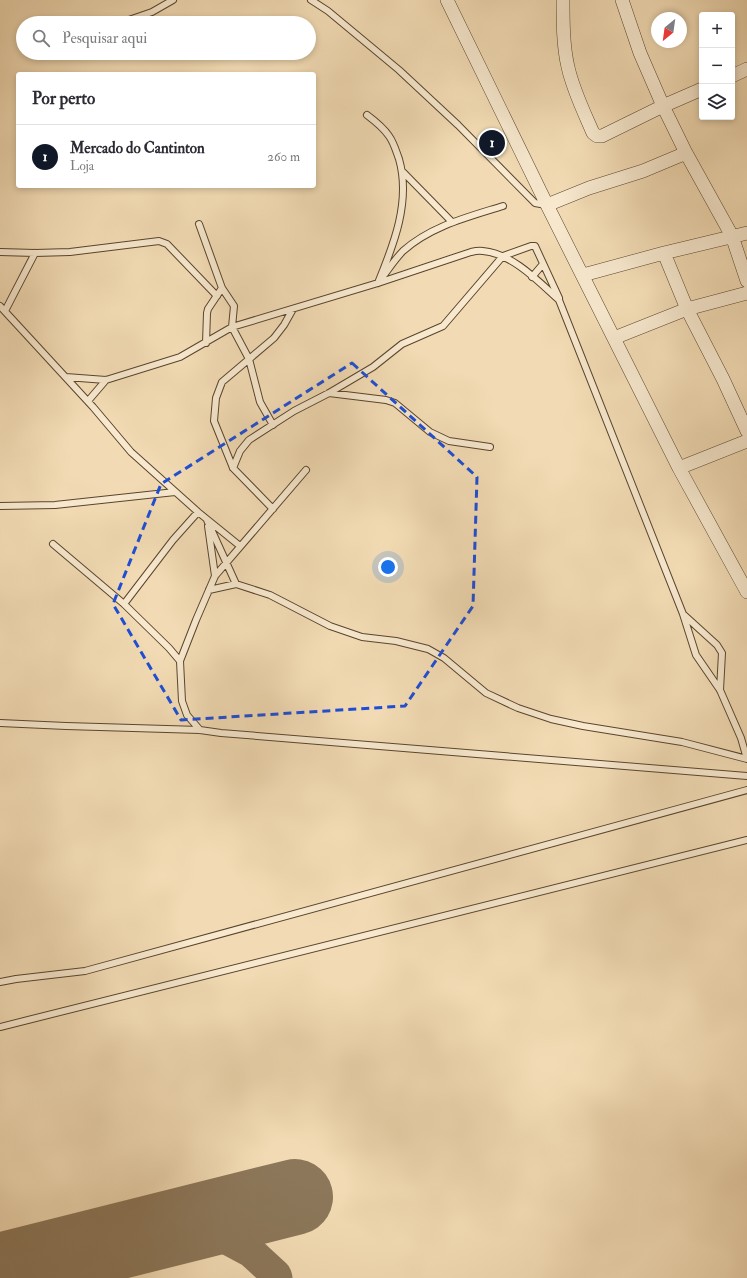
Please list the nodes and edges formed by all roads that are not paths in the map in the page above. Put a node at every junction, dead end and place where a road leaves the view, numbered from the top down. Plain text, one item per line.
1 (173, 0) edge
2 (311, 0) edge
3 (447, 0) edge
4 (563, 0) edge
5 (622, 0) edge
6 (140, 16) edge
7 (747, 70) edge
8 (735, 75) edge
9 (699, 90) edge
10 (663, 106) junction
11 (367, 115) dead end
12 (686, 153) junction
13 (402, 171) junction
14 (503, 206) dead end
15 (547, 206) junction
16 (452, 222) junction
17 (200, 224) dead end
18 (747, 233) edge
19 (732, 236) junction
20 (0, 252) edge
21 (35, 253) junction
22 (664, 253) junction
23 (503, 256) junction
24 (543, 264) junction
25 (583, 276) junction
26 (532, 277) junction
27 (747, 281) edge
28 (378, 283) junction
29 (222, 288) junction
30 (747, 293) edge
31 (217, 296) junction
32 (559, 300) junction
33 (2, 308) edge
34 (688, 308) junction
35 (293, 309) junction
36 (232, 327) junction
37 (614, 338) junction
38 (206, 343) junction
39 (249, 359) junction
40 (66, 377) junction
41 (106, 380) junction
42 (329, 393) junction
43 (88, 401) junction
44 (273, 425) junction
45 (747, 431) edge
46 (747, 441) edge
47 (490, 447) dead end
48 (233, 468) junction
49 (679, 468) junction
50 (306, 470) dead end
51 (175, 492) junction
52 (0, 506) edge
53 (272, 509) junction
54 (198, 512) junction
55 (206, 519) junction
56 (53, 544) dead end
57 (240, 546) junction
58 (226, 563) junction
59 (215, 576) junction
60 (236, 584) junction
61 (210, 590) junction
62 (747, 592) edge
63 (124, 604) junction
64 (683, 614) junction
65 (180, 661) junction
66 (720, 690) junction
67 (0, 723) edge
68 (200, 730) junction
69 (747, 759) edge
70 (747, 776) edge
71 (747, 790) edge
72 (747, 840) edge
73 (0, 982) edge
74 (0, 1027) edge

1 - 6 lane
2 - 15 lane
3 - 15 street
4 - 10 street
5 - 10 street
7 - 8 street
9 - 10 street
10 - 12 street
11 - 13 lane
12 - 15 street
12 - 19 street
13 - 16 lane
13 - 28 lane
14 - 16 lane
15 - 25 street
16 - 28 lane
17 - 29 lane
18 - 19 street
19 - 22 street
19 - 27 street
20 - 21 lane
21 - 31 lane
21 - 33 lane
22 - 25 street
22 - 34 street
23 - 24 lane
23 - 26 lane
23 - 28 lane
23 - 42 lane
24 - 26 lane
24 - 32 lane
25 - 37 street
26 - 32 lane
28 - 35 lane
29 - 31 lane
29 - 36 lane
30 - 34 street
31 - 38 lane
32 - 64 lane
33 - 40 lane
34 - 37 street
34 - 45 street
35 - 36 lane
35 - 39 lane
36 - 38 lane
36 - 39 lane
37 - 49 street
38 - 41 lane
39 - 44 lane
39 - 48 lane
40 - 41 lane
40 - 43 lane
41 - 43 lane
42 - 44 lane
42 - 47 lane
43 - 51 lane
44 - 48 lane
46 - 49 street
48 - 53 lane
49 - 62 street
50 - 53 lane
51 - 52 lane
51 - 54 lane
53 - 57 lane
54 - 55 lane
54 - 63 lane
55 - 57 lane
55 - 58 lane
55 - 59 lane
56 - 63 lane
57 - 58 lane
58 - 59 lane
58 - 60 lane
59 - 61 lane
60 - 61 lane
60 - 69 lane
61 - 65 lane
63 - 65 lane
64 - 66 lane
64 - 66 lane
65 - 68 lane
66 - 69 lane
67 - 68 lane
68 - 70 lane
71 - 73 lane
72 - 74 lane

